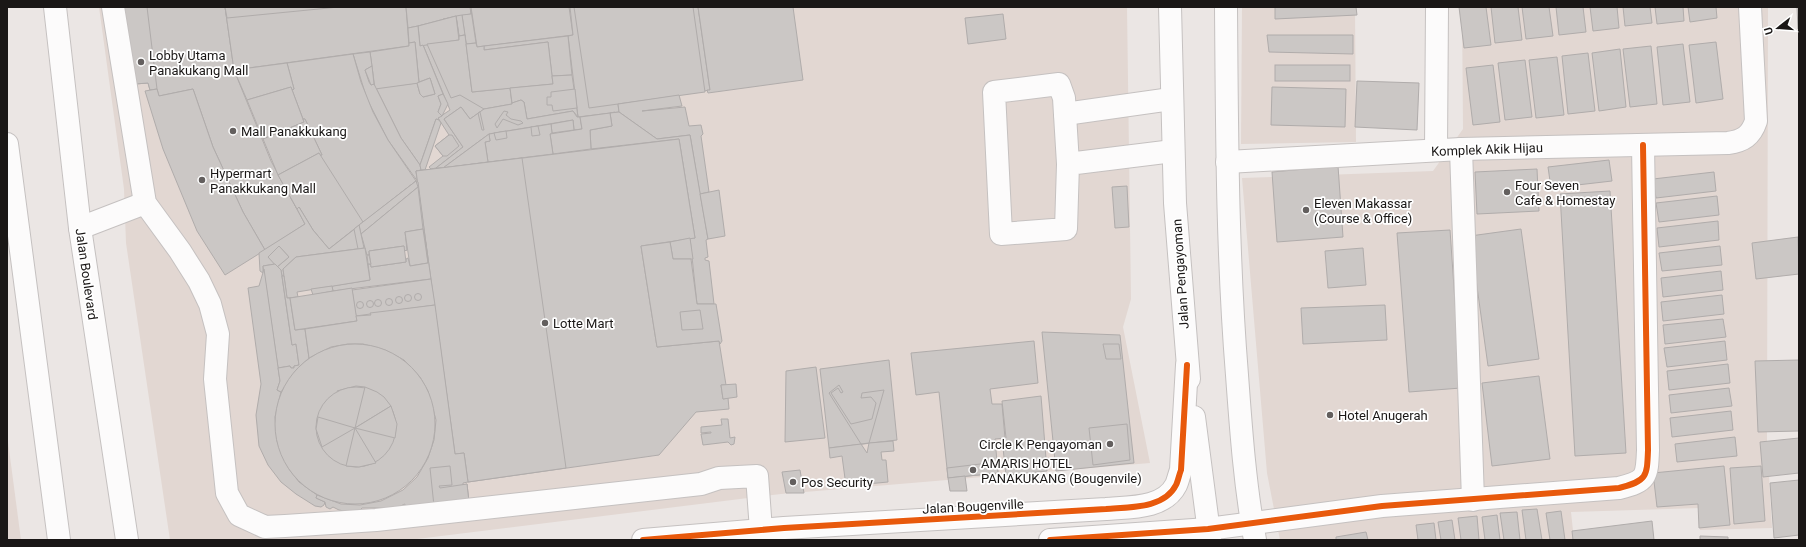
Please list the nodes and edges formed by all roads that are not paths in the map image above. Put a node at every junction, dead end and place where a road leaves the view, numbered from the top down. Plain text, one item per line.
1 (55, 7) edge
2 (113, 7) edge
3 (1170, 7) edge
4 (1226, 7) edge
5 (1437, 7) edge
6 (1750, 7) edge
7 (1171, 99) junction
8 (1065, 114) junction
9 (7, 144) edge
10 (1643, 144) junction
11 (1460, 149) junction
12 (1436, 150) junction
13 (1173, 151) junction
14 (1227, 162) junction
15 (1068, 164) junction
16 (145, 203) junction
17 (80, 228) junction
18 (1187, 365) junction
19 (1473, 500) junction
20 (760, 530) junction
21 (1254, 532) edge
22 (1209, 535) edge
23 (656, 539) edge
24 (59, 540) edge
25 (127, 540) edge
26 (1050, 540) edge

1 - 17 street, Jalan Boulevard
2 - 16 street
3 - 7 street, Jalan Pengayoman
4 - 14 street
5 - 12 street
6 - 10 street, Komplek Akik Hijau
7 - 8 street
7 - 13 street, Jalan Pengayoman
8 - 15 street
8 - 15 street
9 - 24 street
10 - 11 street, Komplek Akik Hijau
10 - 19 street
11 - 12 street, Komplek Akik Hijau
11 - 19 street
12 - 14 street, Komplek Akik Hijau
13 - 15 street
13 - 18 street, Jalan Pengayoman
14 - 21 street
16 - 17 street
16 - 20 street
17 - 25 street, Jalan Boulevard
18 - 20 street, Jalan Bougenville
18 - 22 street, Jalan Pengayoman
19 - 21 street
20 - 23 street, Jalan Bougenville
21 - 22 street
22 - 26 street

